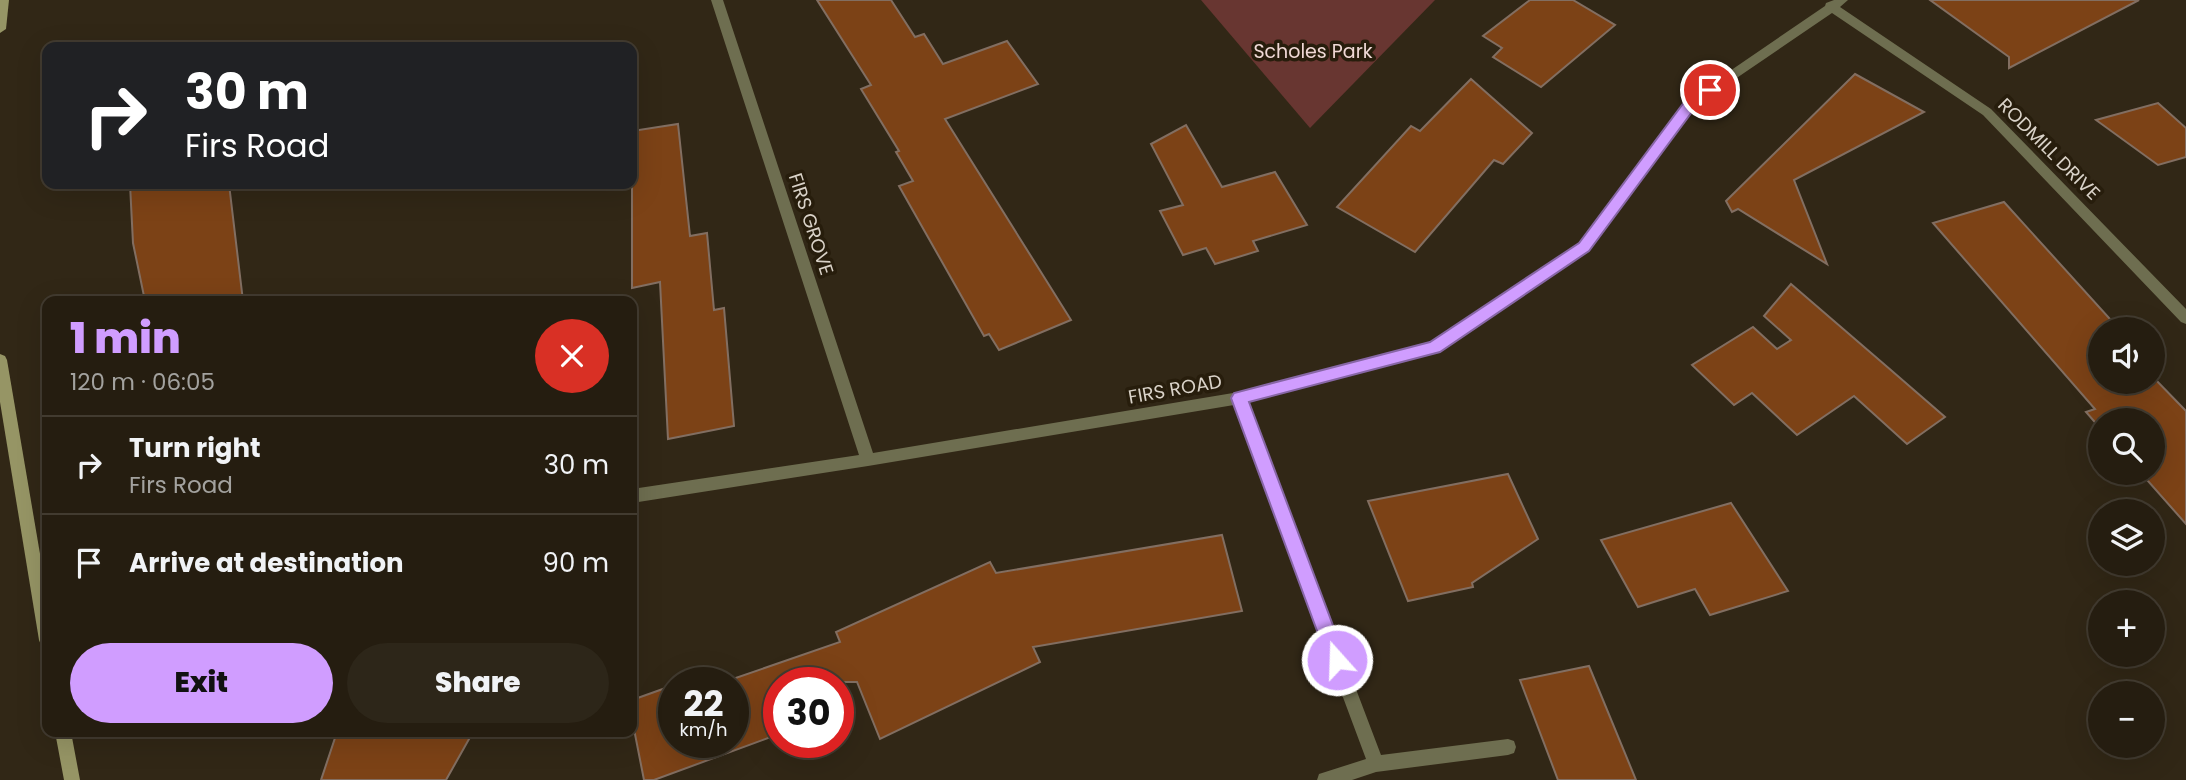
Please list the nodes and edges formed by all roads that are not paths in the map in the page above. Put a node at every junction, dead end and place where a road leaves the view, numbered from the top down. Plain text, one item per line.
1 (3, 0) edge
2 (717, 0) edge
3 (1836, 3) edge
4 (0, 29) edge
5 (2186, 318) edge
6 (0, 360) edge
7 (1239, 398) junction
8 (868, 460) junction
9 (637, 495) edge
10 (42, 584) edge
11 (65, 737) edge
12 (1508, 747) dead end
13 (1376, 764) junction
14 (72, 780) edge
15 (1325, 780) edge

1 - 4 main road
2 - 8 street, FIRS GROVE
3 - 5 street, RODMILL DRIVE
3 - 7 street, FIRS ROAD
6 - 10 main road
7 - 8 street, FIRS ROAD
7 - 13 street
8 - 9 street, FIRS ROAD
11 - 14 main road
12 - 13 street
13 - 15 street

